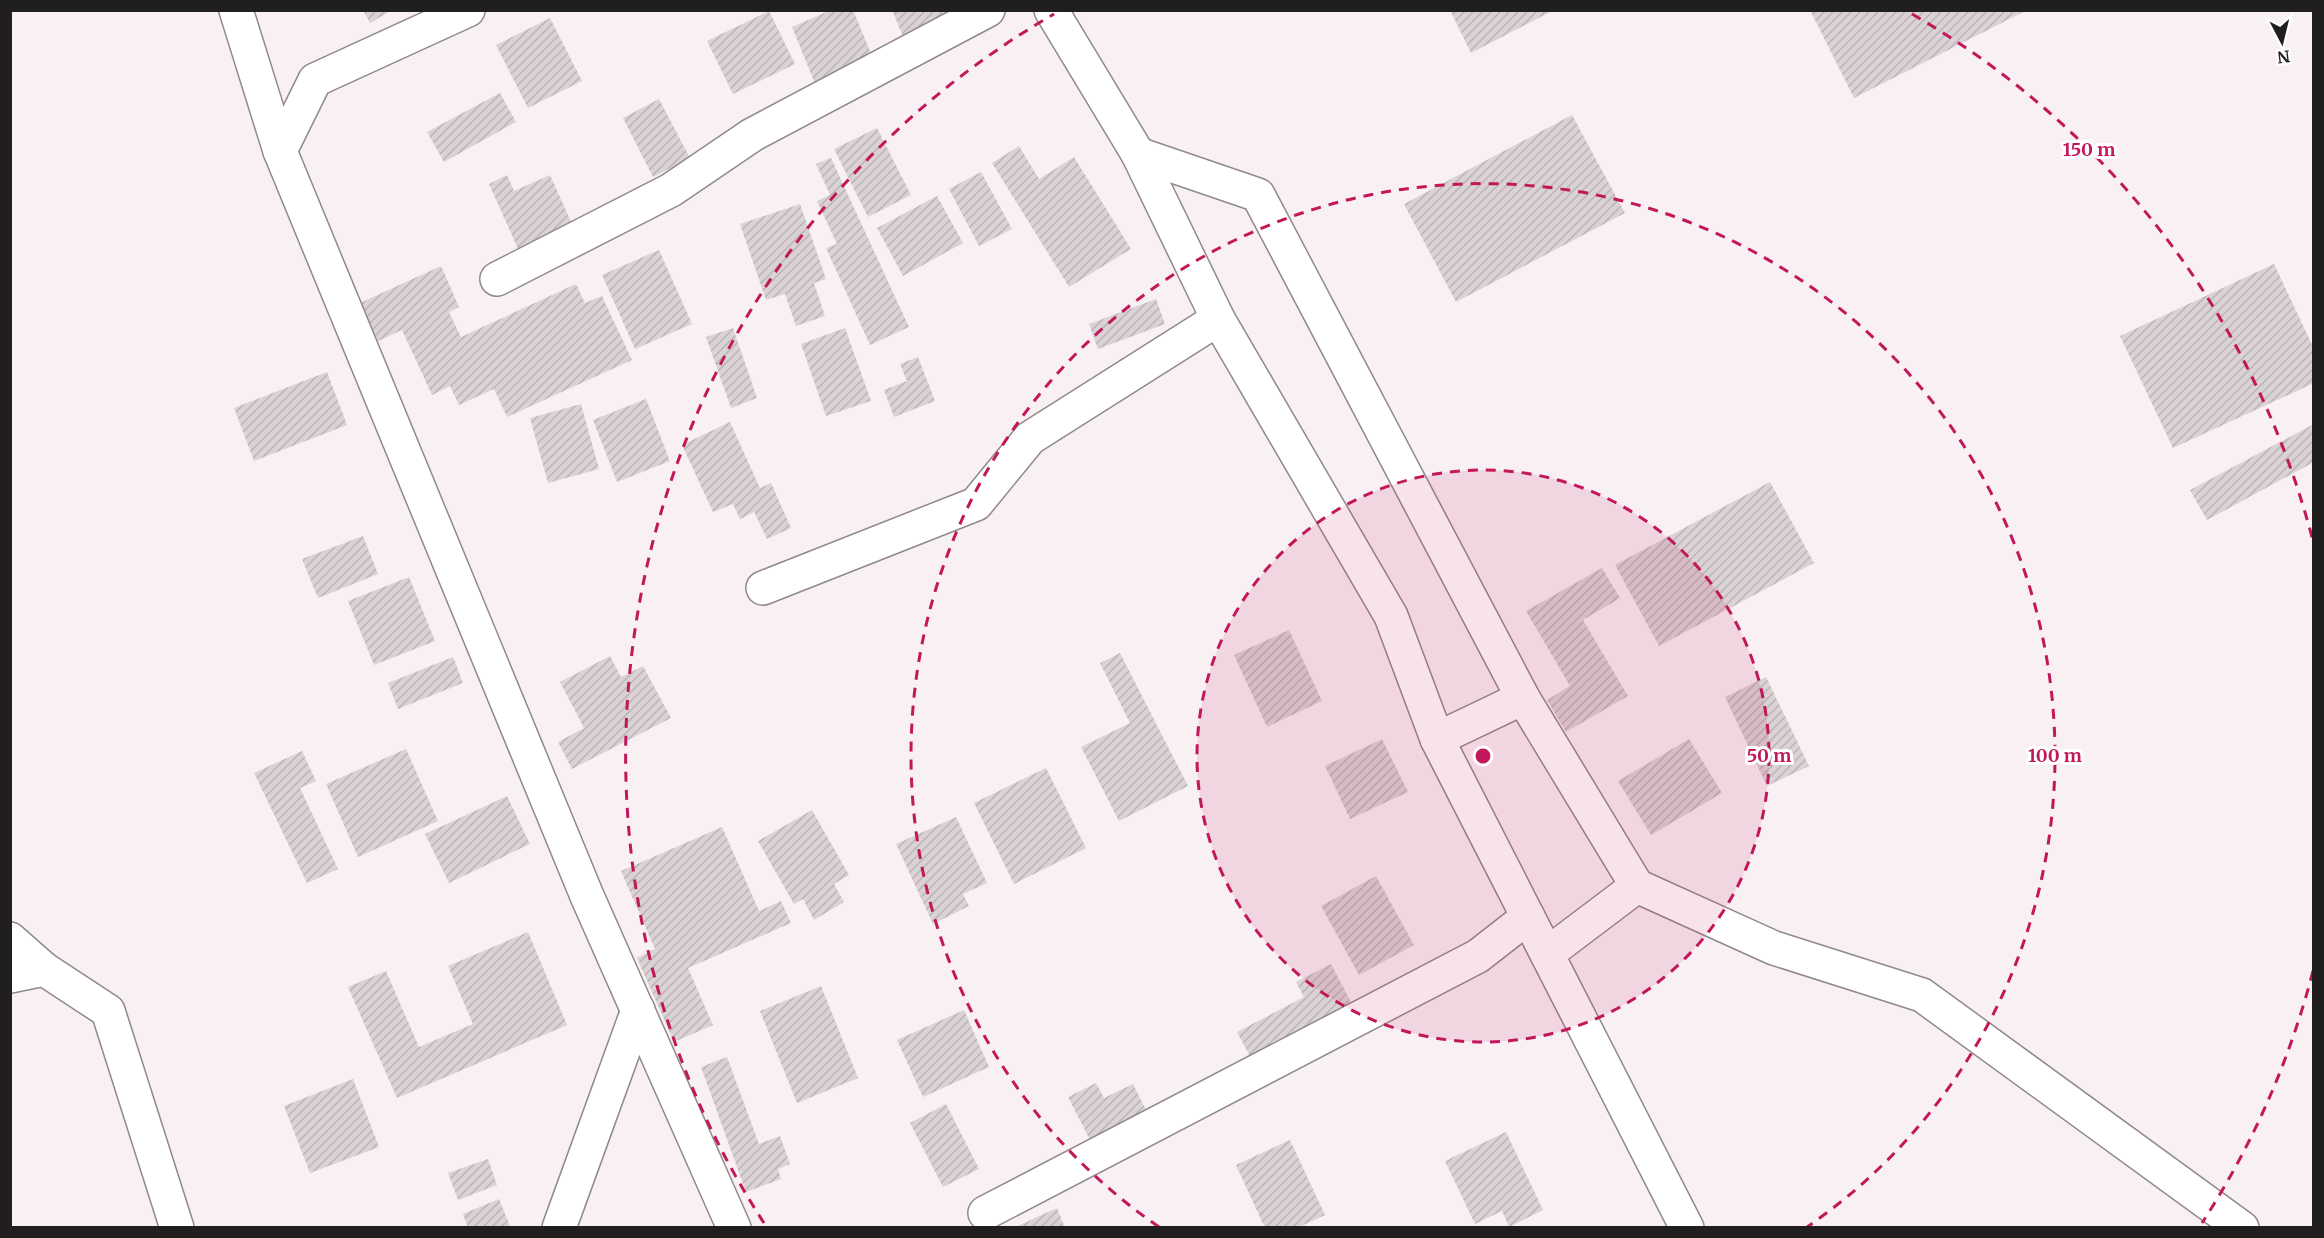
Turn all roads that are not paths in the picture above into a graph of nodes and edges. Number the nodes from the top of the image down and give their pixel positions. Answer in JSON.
{"nodes":[{"id":1,"x":236,"y":10,"type":"edge"},
{"id":2,"x":468,"y":10,"type":"edge"},
{"id":3,"x":988,"y":10,"type":"edge"},
{"id":4,"x":1051,"y":10,"type":"edge"},
{"id":5,"x":280,"y":152,"type":"junction"},
{"id":6,"x":1138,"y":154,"type":"junction"},
{"id":7,"x":497,"y":279,"type":"dead end"},
{"id":8,"x":1218,"y":319,"type":"junction"},
{"id":9,"x":763,"y":588,"type":"dead end"},
{"id":10,"x":1523,"y":698,"type":"junction"},
{"id":11,"x":1437,"y":740,"type":"junction"},
{"id":12,"x":1637,"y":886,"type":"junction"},
{"id":13,"x":1528,"y":917,"type":"junction"},
{"id":14,"x":10,"y":939,"type":"edge"},
{"id":15,"x":1547,"y":954,"type":"junction"},
{"id":16,"x":44,"y":969,"type":"junction"},
{"id":17,"x":10,"y":976,"type":"edge"},
{"id":18,"x":638,"y":1010,"type":"junction"},
{"id":19,"x":985,"y":1213,"type":"dead end"},
{"id":20,"x":177,"y":1227,"type":"edge"},
{"id":21,"x":559,"y":1227,"type":"edge"},
{"id":22,"x":734,"y":1227,"type":"edge"},
{"id":23,"x":1687,"y":1227,"type":"edge"},
{"id":24,"x":2242,"y":1227,"type":"edge"}],
"edges":[{"from":1,"to":5,"type":"street"},
{"from":2,"to":5,"type":"street"},
{"from":3,"to":7,"type":"street"},
{"from":4,"to":6,"type":"street"},
{"from":5,"to":18,"type":"street"},
{"from":6,"to":8,"type":"street"},
{"from":6,"to":10,"type":"street"},
{"from":8,"to":9,"type":"street"},
{"from":8,"to":11,"type":"street"},
{"from":10,"to":11,"type":"street"},
{"from":10,"to":12,"type":"street"},
{"from":11,"to":13,"type":"street"},
{"from":12,"to":15,"type":"street"},
{"from":12,"to":24,"type":"street"},
{"from":13,"to":15,"type":"street"},
{"from":13,"to":19,"type":"street"},
{"from":14,"to":16,"type":"street"},
{"from":15,"to":23,"type":"street"},
{"from":16,"to":17,"type":"street"},
{"from":16,"to":20,"type":"street"},
{"from":18,"to":21,"type":"street"},
{"from":18,"to":22,"type":"street"}]}
